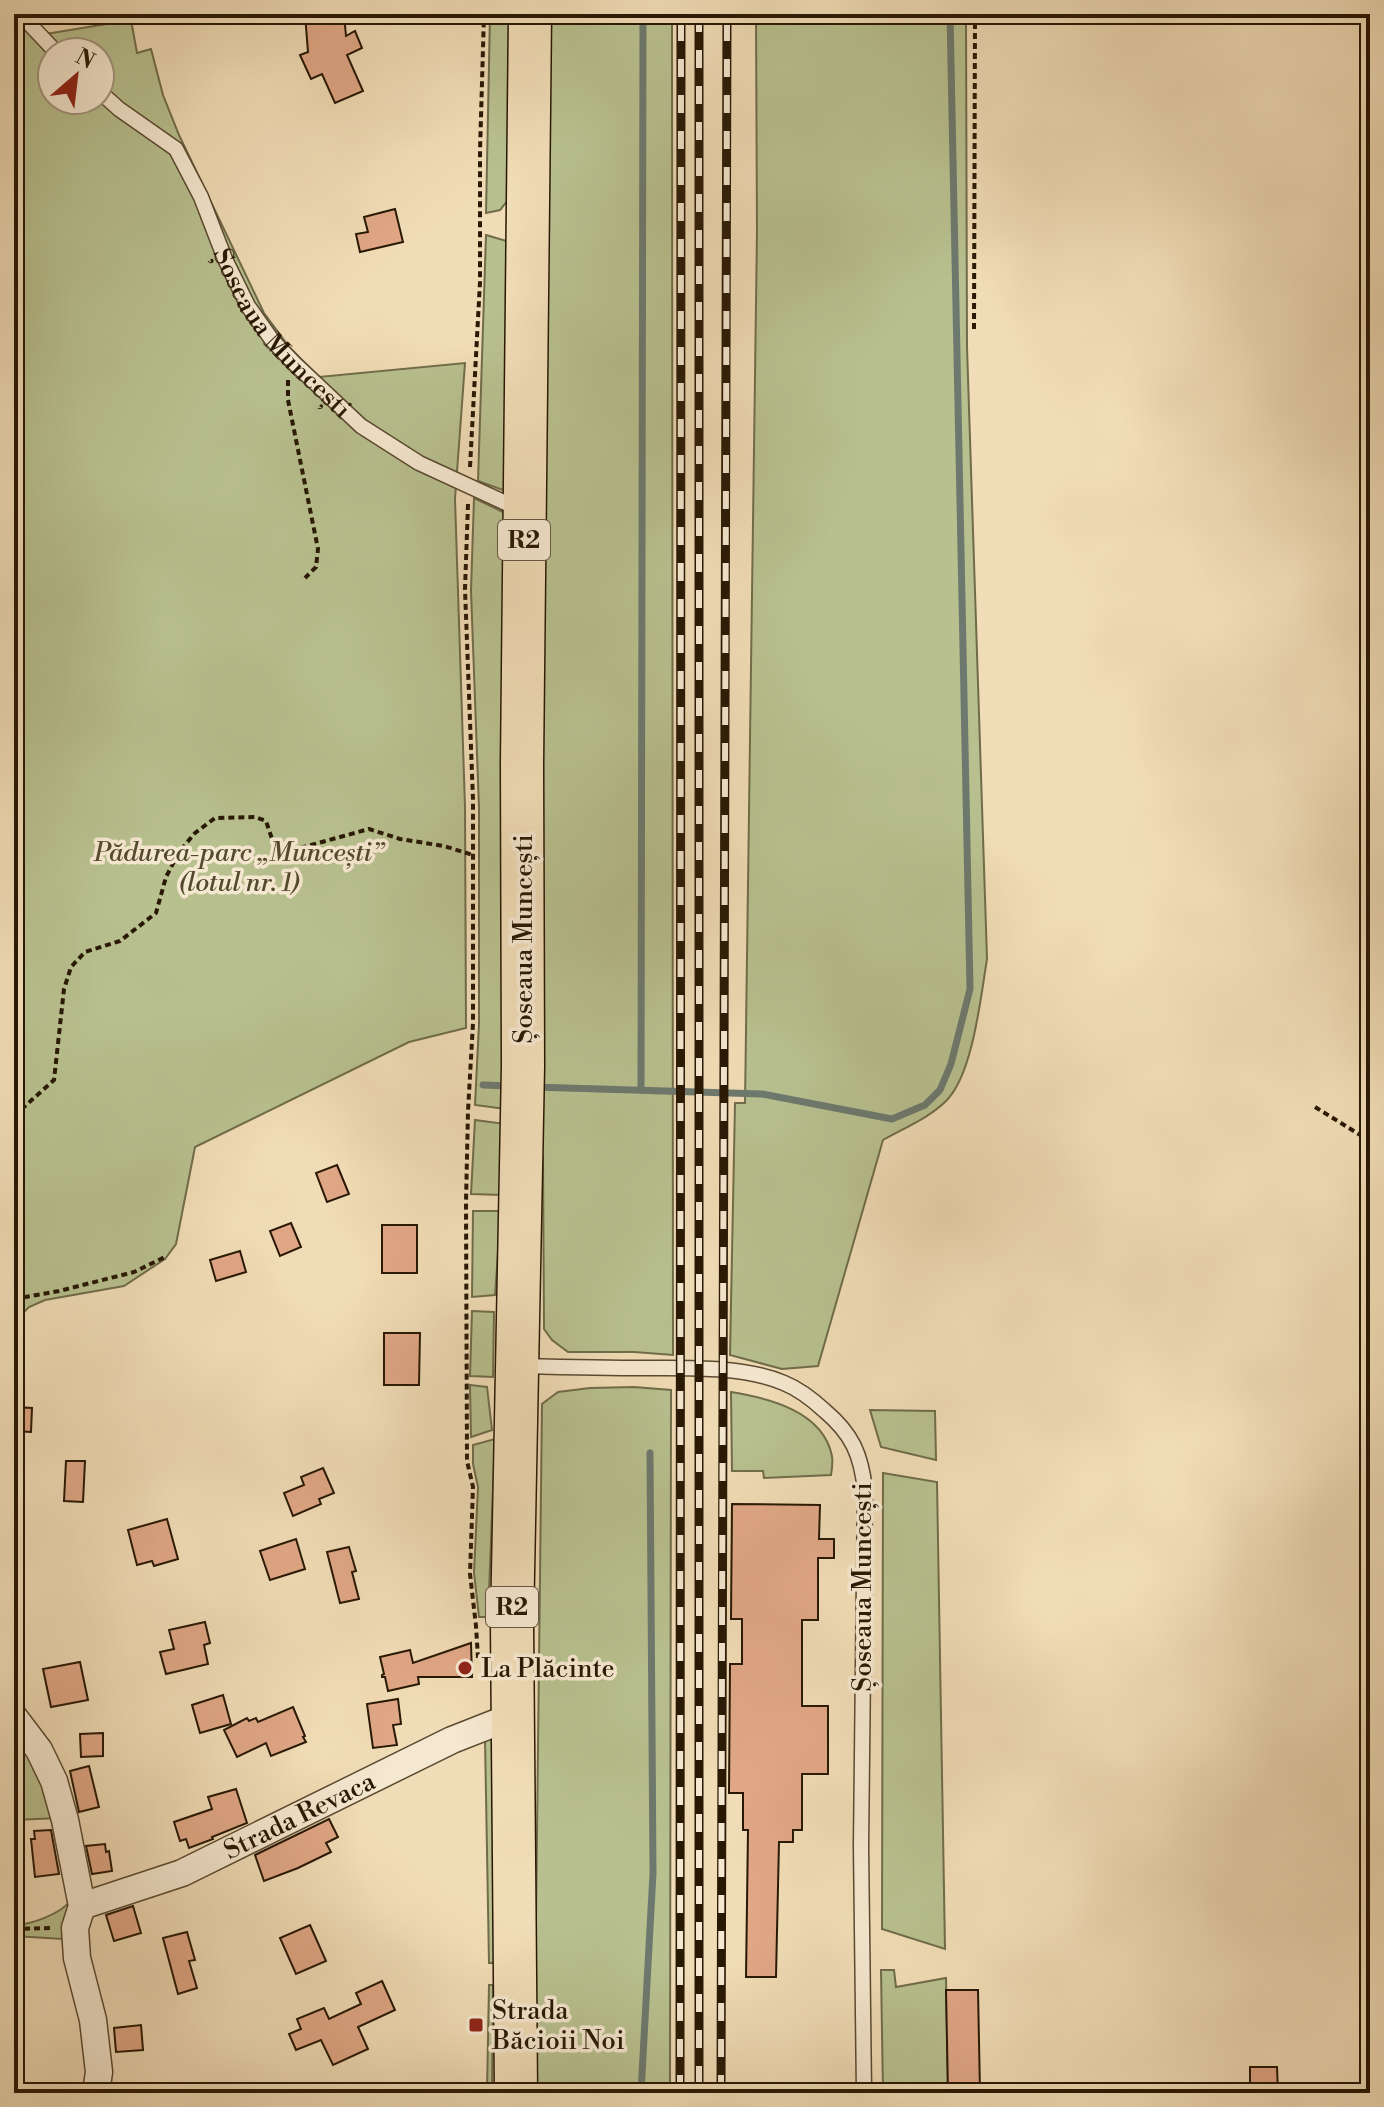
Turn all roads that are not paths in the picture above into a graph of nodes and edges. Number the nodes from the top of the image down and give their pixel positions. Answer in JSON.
{"nodes":[{"id":1,"x":20,"y":14,"type":"edge"},
{"id":2,"x":530,"y":14,"type":"edge"},
{"id":3,"x":41,"y":36,"type":"edge"},
{"id":4,"x":116,"y":106,"type":"edge"},
{"id":5,"x":525,"y":511,"type":"junction"},
{"id":6,"x":518,"y":1366,"type":"junction"},
{"id":7,"x":513,"y":1716,"type":"junction"},
{"id":8,"x":14,"y":1717,"type":"edge"},
{"id":9,"x":80,"y":1914,"type":"junction"},
{"id":10,"x":96,"y":2093,"type":"edge"},
{"id":11,"x":516,"y":2093,"type":"edge"},
{"id":12,"x":864,"y":2093,"type":"edge"}],
"edges":[{"from":1,"to":3,"type":"lane"},
{"from":2,"to":5,"type":"main road","name":"Șoseaua Muncești","number":"R2"},
{"from":4,"to":5,"type":"lane","name":"Șoseaua Muncești"},
{"from":5,"to":6,"type":"main road","name":"Șoseaua Muncești","number":"R2"},
{"from":6,"to":7,"type":"main road","name":"Șoseaua Muncești","number":"R2"},
{"from":6,"to":12,"type":"lane","name":"Șoseaua Muncești"},
{"from":7,"to":9,"type":"street","name":"Strada Revaca"},
{"from":7,"to":11,"type":"main road","name":"Șoseaua Muncești","number":"R2"},
{"from":8,"to":9,"type":"street"},
{"from":9,"to":10,"type":"street"}]}
